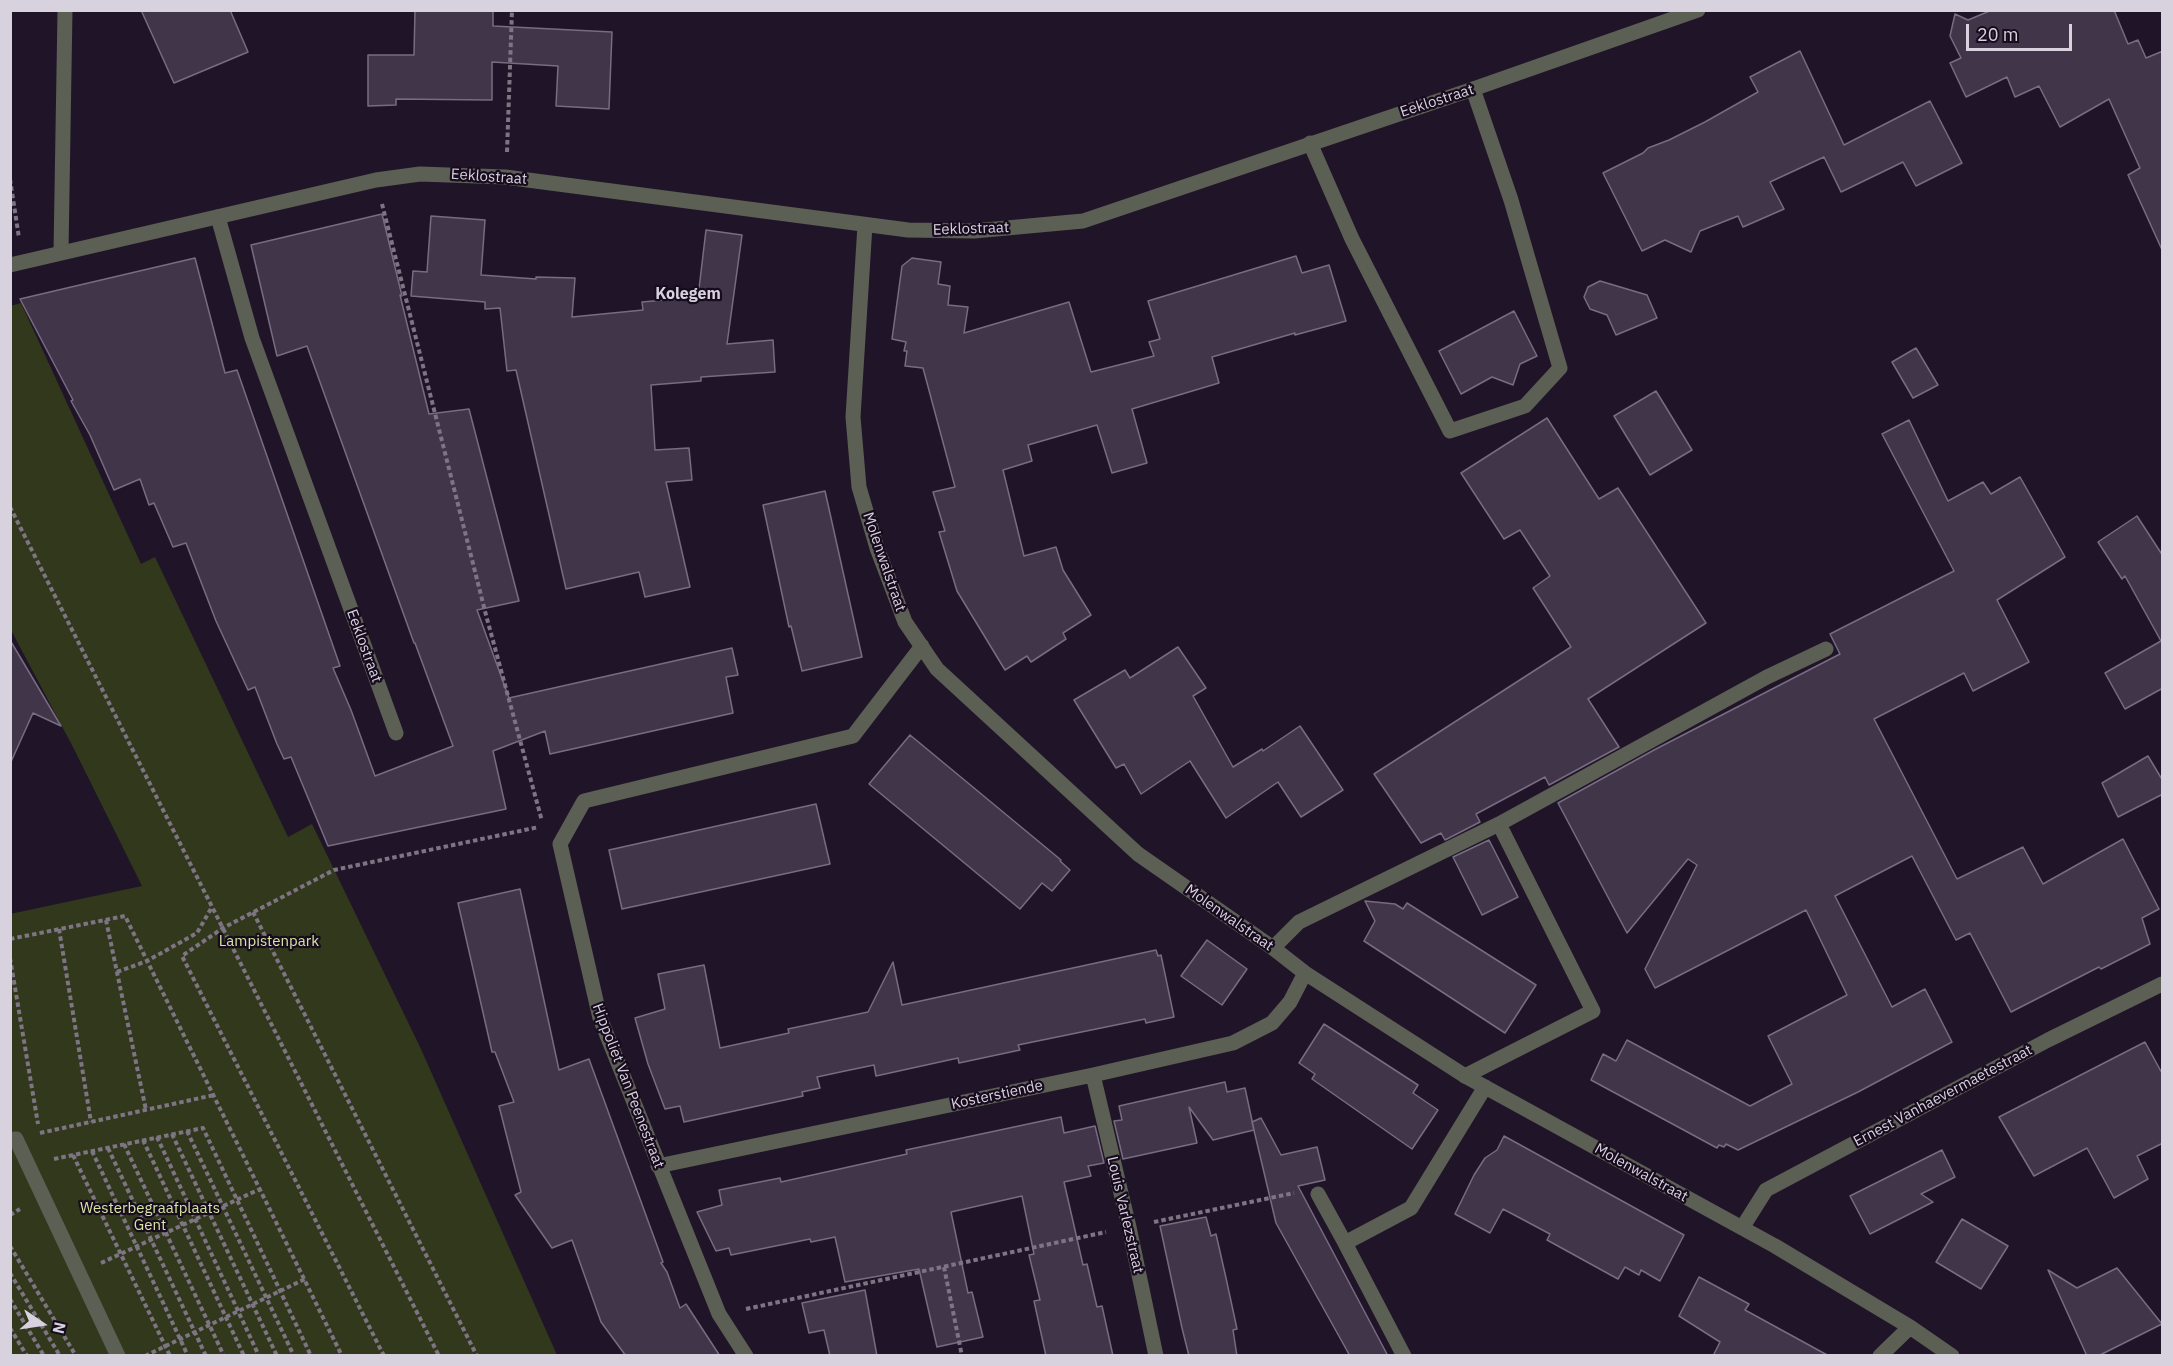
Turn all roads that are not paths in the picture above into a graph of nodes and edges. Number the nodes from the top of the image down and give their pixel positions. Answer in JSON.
{"nodes":[{"id":1,"x":65,"y":10,"type":"edge"},
{"id":2,"x":1698,"y":10,"type":"edge"},
{"id":3,"x":1473,"y":89,"type":"junction"},
{"id":4,"x":1310,"y":143,"type":"junction"},
{"id":5,"x":218,"y":217,"type":"junction"},
{"id":6,"x":865,"y":225,"type":"junction"},
{"id":7,"x":61,"y":252,"type":"junction"},
{"id":8,"x":17,"y":263,"type":"edge"},
{"id":9,"x":922,"y":646,"type":"junction"},
{"id":10,"x":1826,"y":649,"type":"dead end"},
{"id":11,"x":396,"y":733,"type":"dead end"},
{"id":12,"x":1499,"y":824,"type":"junction"},
{"id":13,"x":1273,"y":948,"type":"junction"},
{"id":14,"x":1305,"y":973,"type":"junction"},
{"id":15,"x":2163,"y":984,"type":"edge"},
{"id":16,"x":1093,"y":1075,"type":"junction"},
{"id":17,"x":1465,"y":1076,"type":"junction"},
{"id":18,"x":1485,"y":1087,"type":"junction"},
{"id":19,"x":13,"y":1140,"type":"edge"},
{"id":20,"x":658,"y":1166,"type":"junction"},
{"id":21,"x":1318,"y":1194,"type":"road end"},
{"id":22,"x":1742,"y":1228,"type":"junction"},
{"id":23,"x":1345,"y":1243,"type":"junction"},
{"id":24,"x":1910,"y":1327,"type":"junction"},
{"id":25,"x":118,"y":1356,"type":"edge"},
{"id":26,"x":746,"y":1356,"type":"edge"},
{"id":27,"x":1156,"y":1356,"type":"edge"},
{"id":28,"x":1404,"y":1356,"type":"edge"},
{"id":29,"x":1880,"y":1356,"type":"edge"},
{"id":30,"x":1952,"y":1356,"type":"edge"}],
"edges":[{"from":1,"to":7,"type":"street"},
{"from":2,"to":3,"type":"street","name":"Eeklostraat"},
{"from":3,"to":4,"type":"street","name":"Eeklostraat"},
{"from":3,"to":4,"type":"street"},
{"from":4,"to":6,"type":"street","name":"Eeklostraat"},
{"from":5,"to":6,"type":"street","name":"Eeklostraat"},
{"from":5,"to":7,"type":"street","name":"Eeklostraat"},
{"from":5,"to":11,"type":"street","name":"Eeklostraat"},
{"from":6,"to":9,"type":"street","name":"Molenwalstraat"},
{"from":7,"to":8,"type":"street","name":"Eeklostraat"},
{"from":9,"to":13,"type":"street","name":"Molenwalstraat"},
{"from":9,"to":20,"type":"street","name":"Hippoliet Van Peenestraat"},
{"from":10,"to":12,"type":"street"},
{"from":12,"to":13,"type":"street"},
{"from":12,"to":17,"type":"street"},
{"from":13,"to":14,"type":"street","name":"Molenwalstraat"},
{"from":14,"to":16,"type":"street","name":"Kosterstiende"},
{"from":14,"to":17,"type":"street","name":"Molenwalstraat"},
{"from":15,"to":22,"type":"street","name":"Ernest Vanhaevermaetestraat"},
{"from":16,"to":20,"type":"street","name":"Kosterstiende"},
{"from":16,"to":27,"type":"street","name":"Louis Varlezstraat"},
{"from":17,"to":18,"type":"street","name":"Molenwalstraat"},
{"from":18,"to":22,"type":"street","name":"Molenwalstraat"},
{"from":18,"to":23,"type":"street"},
{"from":19,"to":25,"type":"street"},
{"from":20,"to":26,"type":"street","name":"Hippoliet Van Peenestraat"},
{"from":21,"to":23,"type":"street"},
{"from":22,"to":24,"type":"street","name":"Molenwalstraat"},
{"from":23,"to":28,"type":"street"},
{"from":24,"to":29,"type":"street"},
{"from":24,"to":30,"type":"street","name":"Molenwalstraat"}]}
